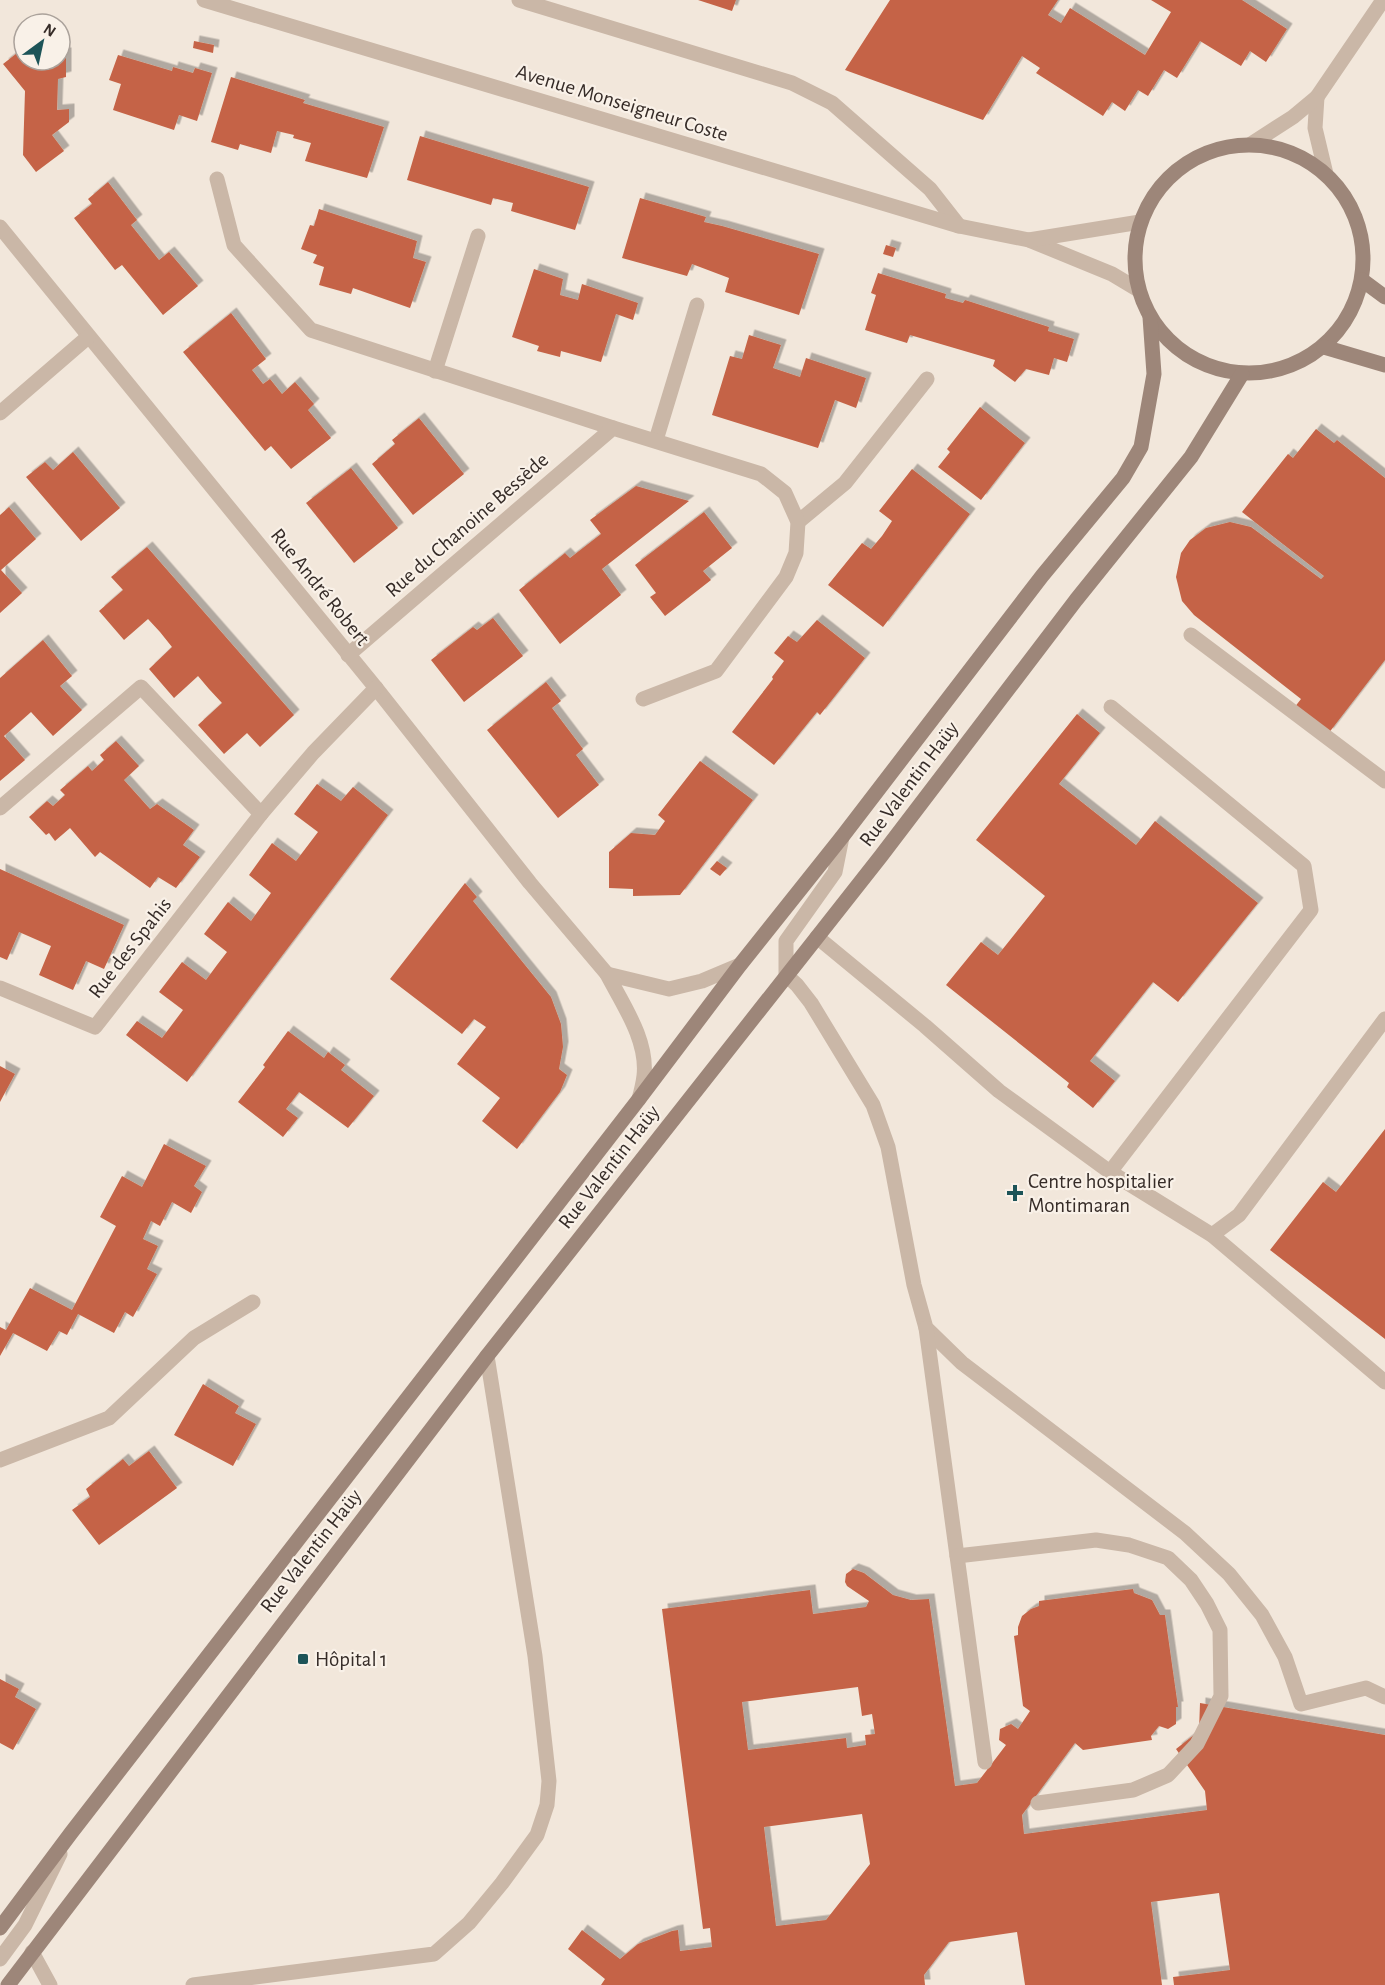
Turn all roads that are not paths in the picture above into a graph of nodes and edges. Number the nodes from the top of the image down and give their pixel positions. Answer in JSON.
{"nodes":[{"id":1,"x":204,"y":0,"type":"edge"},
{"id":2,"x":519,"y":0,"type":"edge"},
{"id":3,"x":1383,"y":0,"type":"edge"},
{"id":4,"x":1317,"y":97,"type":"junction"},
{"id":5,"x":1251,"y":144,"type":"junction"},
{"id":6,"x":1326,"y":174,"type":"junction"},
{"id":7,"x":217,"y":179,"type":"dead end"},
{"id":8,"x":1140,"y":222,"type":"junction"},
{"id":9,"x":959,"y":226,"type":"junction"},
{"id":10,"x":0,"y":227,"type":"edge"},
{"id":11,"x":478,"y":236,"type":"dead end"},
{"id":12,"x":1029,"y":240,"type":"junction"},
{"id":13,"x":1362,"y":280,"type":"junction"},
{"id":14,"x":1137,"y":289,"type":"junction"},
{"id":15,"x":1385,"y":297,"type":"edge"},
{"id":16,"x":697,"y":305,"type":"dead end"},
{"id":17,"x":1150,"y":317,"type":"junction"},
{"id":18,"x":88,"y":337,"type":"junction"},
{"id":19,"x":1324,"y":347,"type":"junction"},
{"id":20,"x":1385,"y":365,"type":"edge"},
{"id":21,"x":435,"y":371,"type":"junction"},
{"id":22,"x":1242,"y":374,"type":"junction"},
{"id":23,"x":927,"y":379,"type":"dead end"},
{"id":24,"x":0,"y":413,"type":"edge"},
{"id":25,"x":613,"y":428,"type":"junction"},
{"id":26,"x":656,"y":440,"type":"junction"},
{"id":27,"x":798,"y":522,"type":"junction"},
{"id":28,"x":1191,"y":635,"type":"dead end"},
{"id":29,"x":348,"y":656,"type":"junction"},
{"id":30,"x":376,"y":688,"type":"junction"},
{"id":31,"x":643,"y":699,"type":"dead end"},
{"id":32,"x":1111,"y":706,"type":"dead end"},
{"id":33,"x":1385,"y":781,"type":"edge"},
{"id":34,"x":0,"y":808,"type":"edge"},
{"id":35,"x":261,"y":814,"type":"junction"},
{"id":36,"x":842,"y":837,"type":"junction"},
{"id":37,"x":817,"y":938,"type":"junction"},
{"id":38,"x":740,"y":965,"type":"junction"},
{"id":39,"x":607,"y":974,"type":"junction"},
{"id":40,"x":786,"y":975,"type":"junction"},
{"id":41,"x":0,"y":988,"type":"edge"},
{"id":42,"x":1385,"y":1019,"type":"edge"},
{"id":43,"x":639,"y":1099,"type":"junction"},
{"id":44,"x":1110,"y":1172,"type":"junction"},
{"id":45,"x":1212,"y":1235,"type":"junction"},
{"id":46,"x":253,"y":1302,"type":"dead end"},
{"id":47,"x":926,"y":1328,"type":"junction"},
{"id":48,"x":488,"y":1356,"type":"junction"},
{"id":49,"x":1385,"y":1382,"type":"edge"},
{"id":50,"x":0,"y":1460,"type":"edge"},
{"id":51,"x":957,"y":1556,"type":"junction"},
{"id":52,"x":1385,"y":1697,"type":"edge"},
{"id":53,"x":985,"y":1762,"type":"dead end"},
{"id":54,"x":1038,"y":1803,"type":"dead end"},
{"id":55,"x":71,"y":1833,"type":"junction"},
{"id":56,"x":0,"y":1928,"type":"edge"},
{"id":57,"x":33,"y":1952,"type":"junction"},
{"id":58,"x":0,"y":1959,"type":"edge"},
{"id":59,"x":8,"y":1985,"type":"edge"},
{"id":60,"x":50,"y":1985,"type":"edge"},
{"id":61,"x":193,"y":1985,"type":"edge"}],
"edges":[{"from":1,"to":9,"type":"street","name":"Avenue Monseigneur Coste"},
{"from":2,"to":9,"type":"street"},
{"from":3,"to":4,"type":"street"},
{"from":4,"to":5,"type":"street"},
{"from":4,"to":6,"type":"street"},
{"from":5,"to":6,"type":"street"},
{"from":5,"to":8,"type":"street"},
{"from":6,"to":13,"type":"street"},
{"from":7,"to":21,"type":"street"},
{"from":8,"to":12,"type":"street","name":"Avenue Monseigneur Coste"},
{"from":8,"to":14,"type":"street"},
{"from":9,"to":12,"type":"street","name":"Avenue Monseigneur Coste"},
{"from":10,"to":18,"type":"street","name":"Rue André Robert"},
{"from":11,"to":21,"type":"street"},
{"from":12,"to":14,"type":"street","name":"Avenue Monseigneur Coste"},
{"from":13,"to":15,"type":"street"},
{"from":13,"to":19,"type":"street"},
{"from":14,"to":17,"type":"street"},
{"from":16,"to":26,"type":"street"},
{"from":17,"to":22,"type":"street"},
{"from":17,"to":36,"type":"street","name":"Rue Valentin Haüy"},
{"from":18,"to":24,"type":"street"},
{"from":18,"to":29,"type":"street","name":"Rue André Robert"},
{"from":19,"to":20,"type":"street"},
{"from":19,"to":22,"type":"street"},
{"from":21,"to":25,"type":"street"},
{"from":22,"to":37,"type":"street","name":"Rue Valentin Haüy"},
{"from":23,"to":27,"type":"street"},
{"from":25,"to":26,"type":"street"},
{"from":25,"to":29,"type":"street","name":"Rue du Chanoine Bessède"},
{"from":26,"to":27,"type":"street"},
{"from":27,"to":31,"type":"street"},
{"from":28,"to":33,"type":"street"},
{"from":29,"to":30,"type":"street","name":"Rue André Robert"},
{"from":30,"to":35,"type":"street","name":"Rue des Spahis"},
{"from":30,"to":39,"type":"street","name":"Rue André Robert"},
{"from":32,"to":44,"type":"street"},
{"from":34,"to":35,"type":"street"},
{"from":35,"to":41,"type":"street","name":"Rue des Spahis"},
{"from":36,"to":38,"type":"street","name":"Rue Valentin Haüy"},
{"from":36,"to":40,"type":"street"},
{"from":37,"to":40,"type":"street","name":"Rue Valentin Haüy"},
{"from":37,"to":44,"type":"street"},
{"from":38,"to":39,"type":"street"},
{"from":38,"to":43,"type":"street","name":"Rue Valentin Haüy"},
{"from":39,"to":43,"type":"street","name":"Rue André Robert"},
{"from":40,"to":47,"type":"street"},
{"from":40,"to":48,"type":"street","name":"Rue Valentin Haüy"},
{"from":42,"to":45,"type":"street"},
{"from":43,"to":55,"type":"street","name":"Rue Valentin Haüy"},
{"from":44,"to":45,"type":"street"},
{"from":45,"to":49,"type":"street"},
{"from":46,"to":50,"type":"street"},
{"from":47,"to":51,"type":"street"},
{"from":47,"to":52,"type":"street"},
{"from":48,"to":57,"type":"street","name":"Rue Valentin Haüy"},
{"from":48,"to":61,"type":"street"},
{"from":51,"to":53,"type":"street"},
{"from":51,"to":54,"type":"street"},
{"from":55,"to":56,"type":"street","name":"Rue Valentin Haüy"},
{"from":55,"to":58,"type":"street"},
{"from":57,"to":59,"type":"street","name":"Rue Valentin Haüy"},
{"from":57,"to":60,"type":"street"}]}
